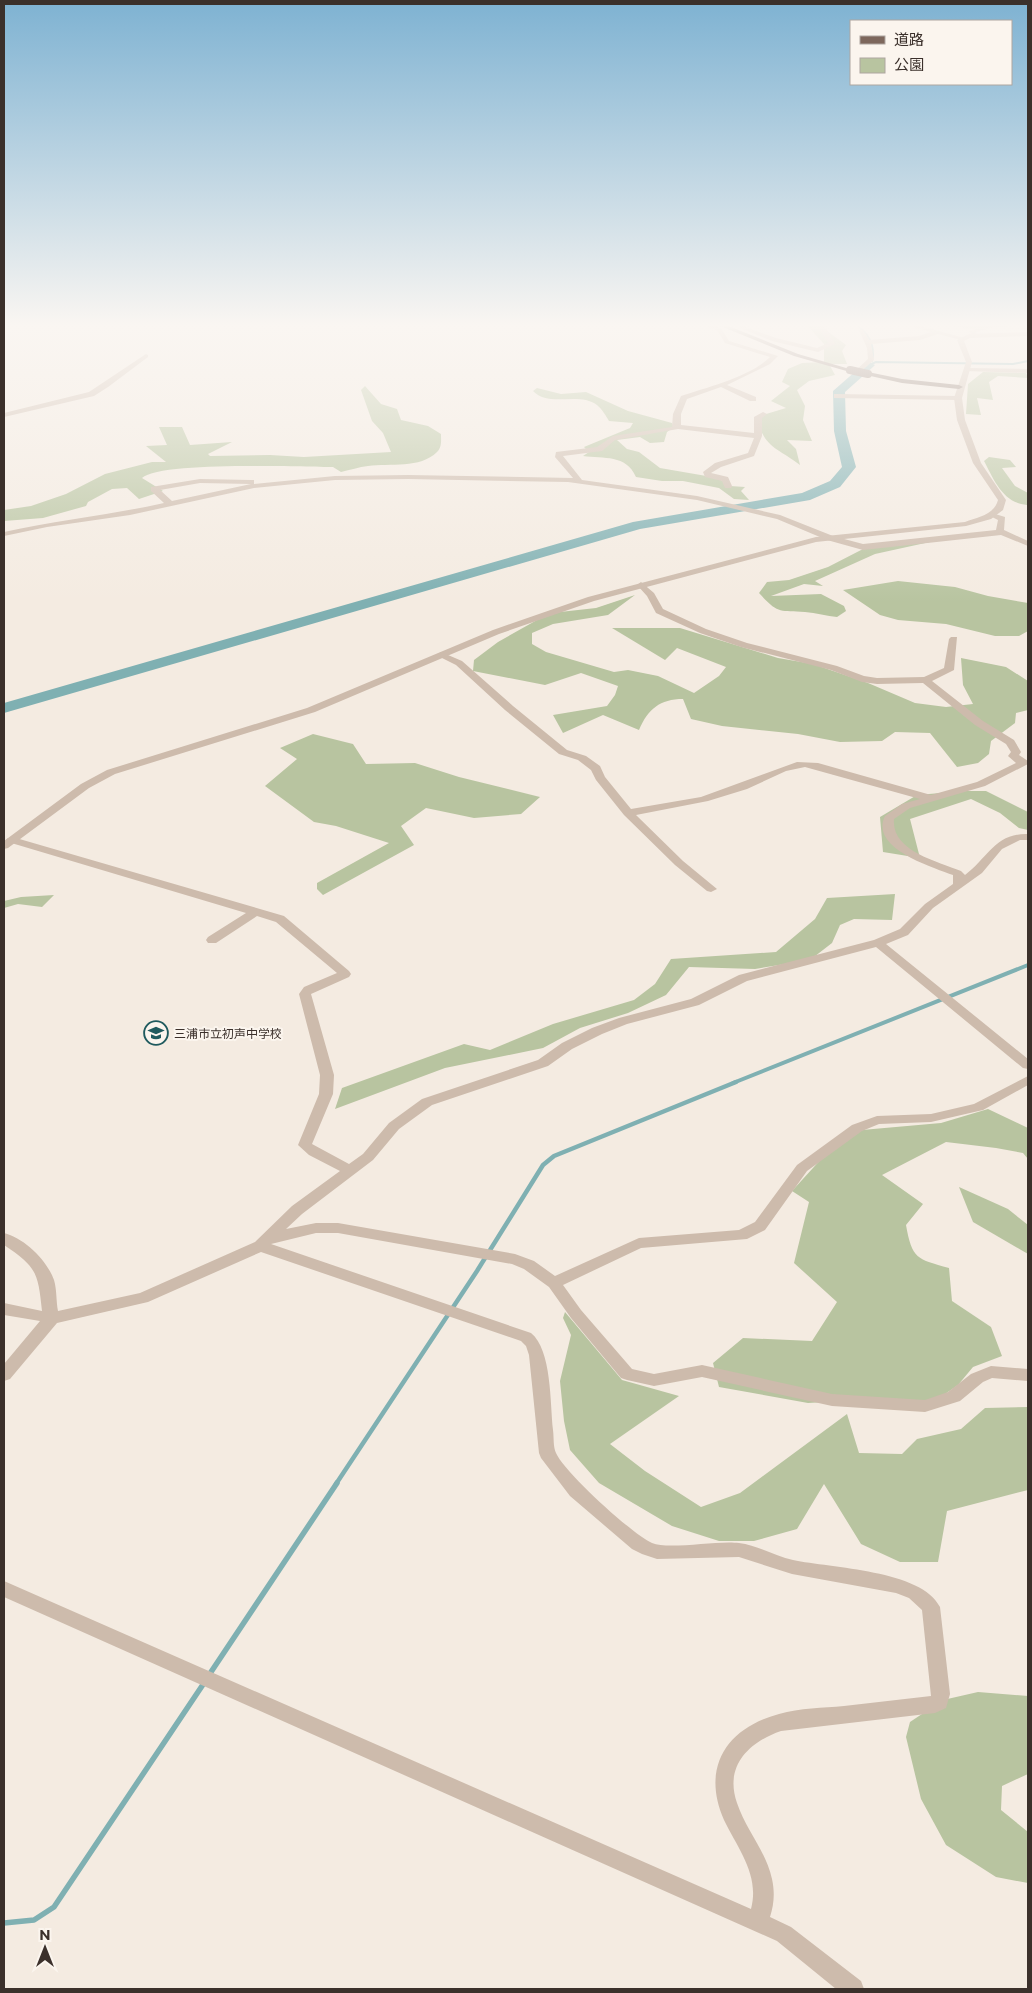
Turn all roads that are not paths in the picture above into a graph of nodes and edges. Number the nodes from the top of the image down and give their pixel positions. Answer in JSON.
{"nodes":[{"id":1,"x":677,"y":416,"type":"edge"},
{"id":2,"x":760,"y":416,"type":"edge"},
{"id":3,"x":960,"y":416,"type":"edge"},
{"id":4,"x":677,"y":427,"type":"junction"},
{"id":5,"x":758,"y":436,"type":"junction"},
{"id":6,"x":579,"y":481,"type":"junction"},
{"id":7,"x":265,"y":484,"type":"junction"},
{"id":8,"x":728,"y":486,"type":"dead end"},
{"id":9,"x":169,"y":503,"type":"junction"},
{"id":10,"x":992,"y":515,"type":"junction"},
{"id":11,"x":1001,"y":532,"type":"junction"},
{"id":12,"x":4,"y":534,"type":"edge"},
{"id":13,"x":830,"y":538,"type":"junction"},
{"id":14,"x":1028,"y":544,"type":"edge"},
{"id":15,"x":641,"y":585,"type":"junction"},
{"id":16,"x":954,"y":639,"type":"dead end"},
{"id":17,"x":441,"y":655,"type":"junction"},
{"id":18,"x":926,"y":680,"type":"junction"},
{"id":19,"x":929,"y":798,"type":"junction"},
{"id":20,"x":628,"y":813,"type":"junction"},
{"id":21,"x":1028,"y":837,"type":"edge"},
{"id":22,"x":8,"y":843,"type":"edge"},
{"id":23,"x":958,"y":887,"type":"junction"},
{"id":24,"x":712,"y":889,"type":"dead end"},
{"id":25,"x":255,"y":912,"type":"junction"},
{"id":26,"x":212,"y":940,"type":"dead end"},
{"id":27,"x":878,"y":943,"type":"junction"},
{"id":28,"x":1028,"y":1065,"type":"edge"},
{"id":29,"x":1028,"y":1080,"type":"edge"},
{"id":30,"x":351,"y":1172,"type":"junction"},
{"id":31,"x":4,"y":1238,"type":"edge"},
{"id":32,"x":264,"y":1242,"type":"junction"},
{"id":33,"x":554,"y":1283,"type":"junction"},
{"id":34,"x":4,"y":1309,"type":"edge"},
{"id":35,"x":52,"y":1318,"type":"junction"},
{"id":36,"x":1028,"y":1374,"type":"edge"},
{"id":37,"x":4,"y":1375,"type":"edge"},
{"id":38,"x":4,"y":1589,"type":"edge"},
{"id":39,"x":758,"y":1923,"type":"junction"},
{"id":40,"x":853,"y":1989,"type":"edge"}],
"edges":[{"from":1,"to":4,"type":"street"},
{"from":2,"to":5,"type":"street"},
{"from":3,"to":10,"type":"street"},
{"from":4,"to":5,"type":"street"},
{"from":4,"to":6,"type":"street"},
{"from":5,"to":8,"type":"street"},
{"from":6,"to":7,"type":"street"},
{"from":6,"to":13,"type":"street"},
{"from":7,"to":9,"type":"street"},
{"from":7,"to":9,"type":"street"},
{"from":9,"to":12,"type":"street"},
{"from":10,"to":11,"type":"street"},
{"from":10,"to":13,"type":"street"},
{"from":11,"to":13,"type":"street"},
{"from":11,"to":14,"type":"street"},
{"from":13,"to":15,"type":"street"},
{"from":15,"to":17,"type":"street"},
{"from":15,"to":18,"type":"street"},
{"from":16,"to":18,"type":"street"},
{"from":17,"to":20,"type":"street"},
{"from":17,"to":22,"type":"street"},
{"from":18,"to":19,"type":"street"},
{"from":19,"to":20,"type":"street"},
{"from":19,"to":23,"type":"street"},
{"from":20,"to":24,"type":"street"},
{"from":21,"to":23,"type":"street"},
{"from":22,"to":25,"type":"street"},
{"from":23,"to":27,"type":"street"},
{"from":25,"to":26,"type":"street"},
{"from":25,"to":30,"type":"street"},
{"from":27,"to":28,"type":"street"},
{"from":27,"to":30,"type":"street"},
{"from":29,"to":33,"type":"street"},
{"from":30,"to":32,"type":"street"},
{"from":31,"to":35,"type":"street"},
{"from":32,"to":33,"type":"street"},
{"from":32,"to":35,"type":"street"},
{"from":32,"to":39,"type":"street"},
{"from":33,"to":36,"type":"street"},
{"from":34,"to":35,"type":"street"},
{"from":35,"to":37,"type":"street"},
{"from":38,"to":39,"type":"street"},
{"from":39,"to":40,"type":"street"}]}
